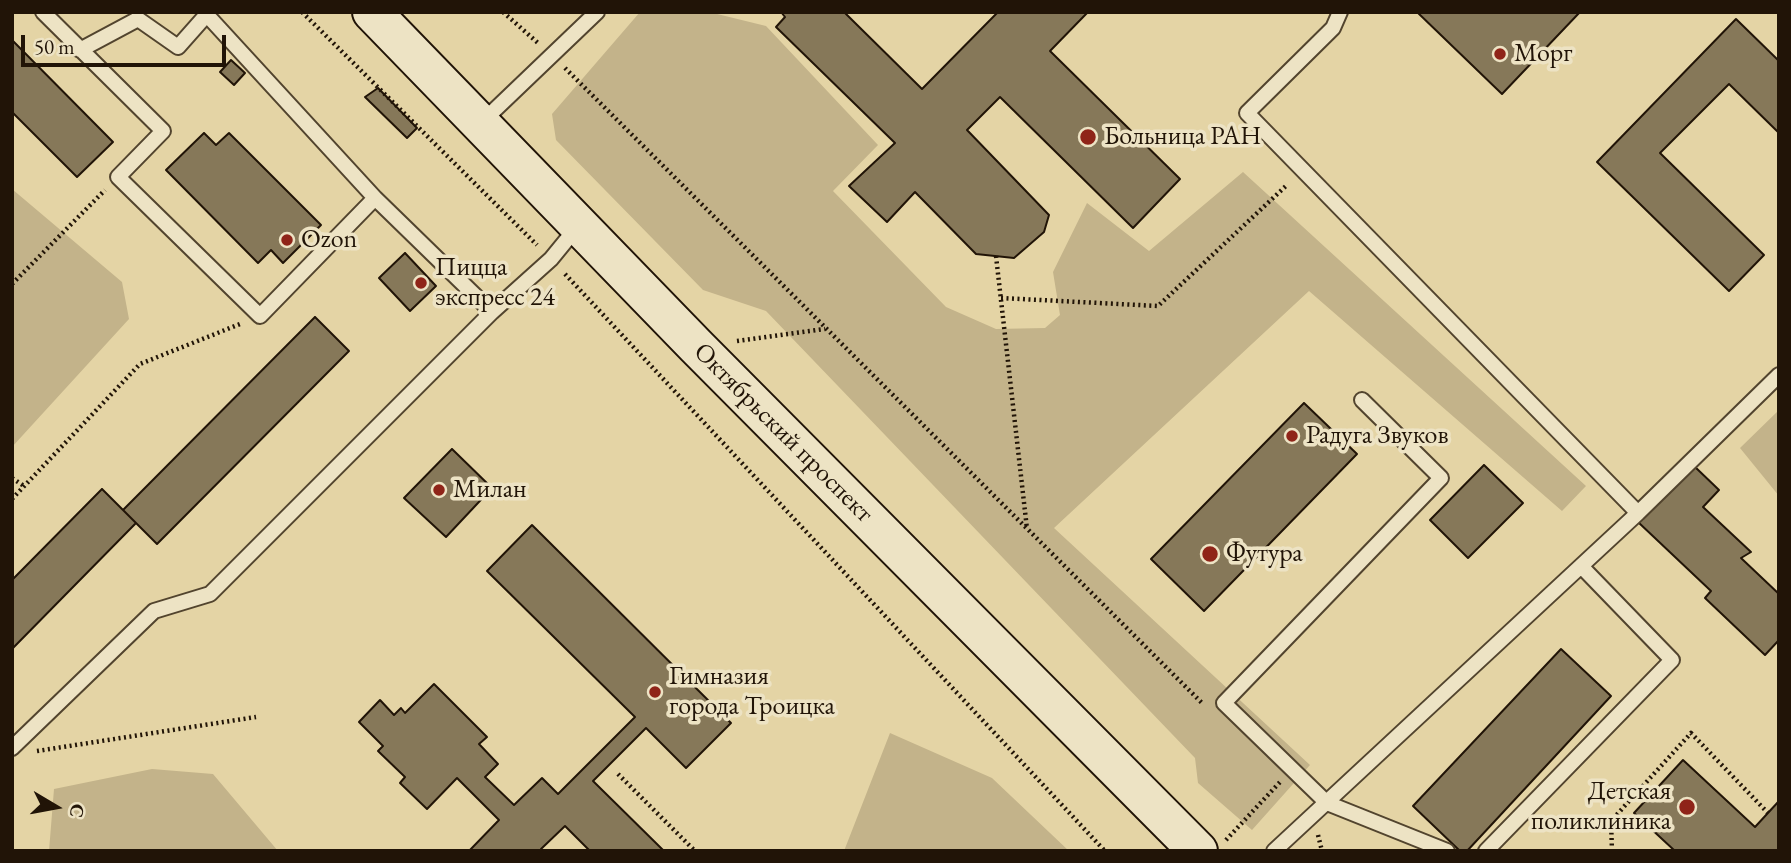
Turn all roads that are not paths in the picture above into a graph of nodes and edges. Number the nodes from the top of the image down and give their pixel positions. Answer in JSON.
{"nodes":[{"id":1,"x":43,"y":12,"type":"edge"},
{"id":2,"x":372,"y":12,"type":"edge"},
{"id":3,"x":597,"y":12,"type":"edge"},
{"id":4,"x":1340,"y":12,"type":"edge"},
{"id":5,"x":208,"y":13,"type":"edge"},
{"id":6,"x":80,"y":50,"type":"junction"},
{"id":7,"x":480,"y":124,"type":"junction"},
{"id":8,"x":375,"y":198,"type":"junction"},
{"id":9,"x":579,"y":225,"type":"junction"},
{"id":10,"x":492,"y":312,"type":"junction"},
{"id":11,"x":1779,"y":375,"type":"edge"},
{"id":12,"x":1362,"y":400,"type":"dead end"},
{"id":13,"x":1638,"y":513,"type":"junction"},
{"id":14,"x":1581,"y":566,"type":"junction"},
{"id":15,"x":19,"y":751,"type":"edge"},
{"id":16,"x":1327,"y":803,"type":"junction"},
{"id":17,"x":1198,"y":851,"type":"edge"},
{"id":18,"x":1274,"y":851,"type":"edge"},
{"id":19,"x":1447,"y":851,"type":"edge"},
{"id":20,"x":1486,"y":851,"type":"edge"}],
"edges":[{"from":1,"to":6,"type":"lane"},
{"from":2,"to":7,"type":"main road","name":"Октябрьский проспект"},
{"from":3,"to":7,"type":"lane"},
{"from":4,"to":13,"type":"lane"},
{"from":5,"to":6,"type":"lane"},
{"from":5,"to":8,"type":"lane"},
{"from":6,"to":8,"type":"lane"},
{"from":7,"to":9,"type":"main road","name":"Октябрьский проспект"},
{"from":8,"to":10,"type":"lane"},
{"from":9,"to":10,"type":"lane"},
{"from":9,"to":17,"type":"main road","name":"Октябрьский проспект"},
{"from":10,"to":15,"type":"lane"},
{"from":11,"to":13,"type":"lane"},
{"from":12,"to":16,"type":"lane"},
{"from":13,"to":14,"type":"lane"},
{"from":14,"to":16,"type":"lane"},
{"from":14,"to":20,"type":"lane"},
{"from":16,"to":18,"type":"lane"},
{"from":16,"to":19,"type":"lane"}]}
